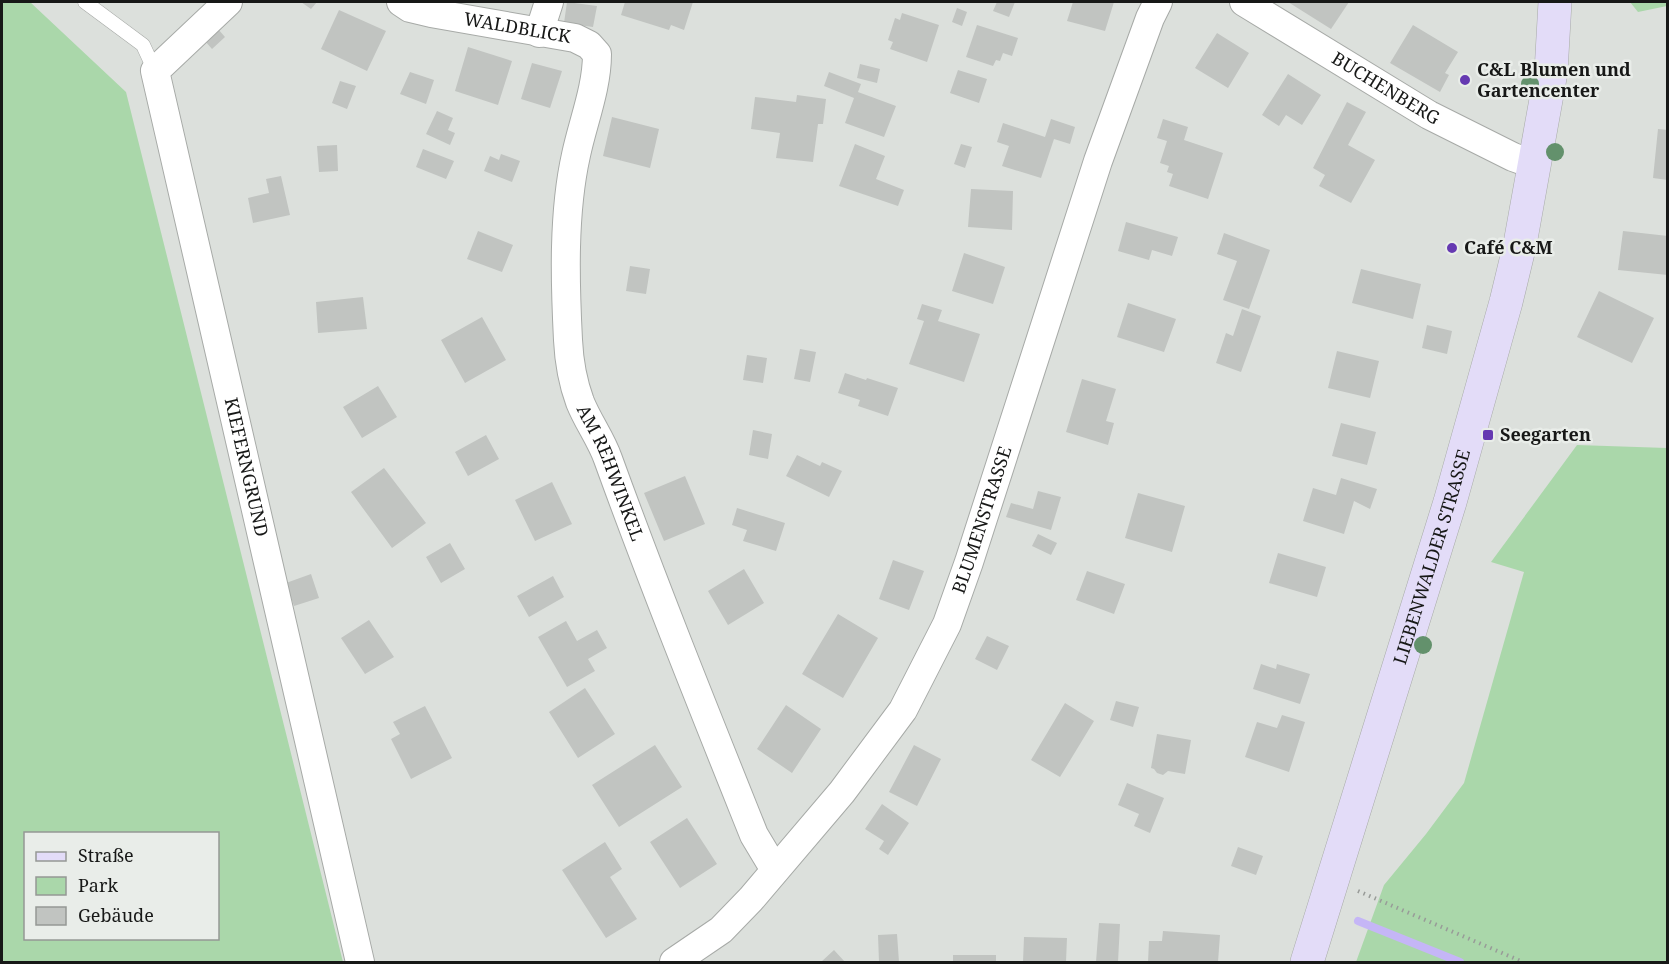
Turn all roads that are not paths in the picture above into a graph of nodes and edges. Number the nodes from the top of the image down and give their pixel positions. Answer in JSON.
{"nodes":[{"id":1,"x":85,"y":2,"type":"edge"},
{"id":2,"x":228,"y":2,"type":"edge"},
{"id":3,"x":400,"y":2,"type":"edge"},
{"id":4,"x":549,"y":2,"type":"edge"},
{"id":5,"x":1158,"y":2,"type":"edge"},
{"id":6,"x":1244,"y":2,"type":"edge"},
{"id":7,"x":1555,"y":2,"type":"edge"},
{"id":8,"x":539,"y":33,"type":"junction"},
{"id":9,"x":597,"y":54,"type":"joint"},
{"id":10,"x":155,"y":71,"type":"junction"},
{"id":11,"x":1535,"y":165,"type":"junction"},
{"id":12,"x":775,"y":870,"type":"junction"},
{"id":13,"x":360,"y":963,"type":"edge"},
{"id":14,"x":674,"y":963,"type":"edge"},
{"id":15,"x":1306,"y":963,"type":"edge"}],
"edges":[{"from":1,"to":10,"type":"lane","name":"KIEFERNGRUND"},
{"from":2,"to":10,"type":"street"},
{"from":3,"to":8,"type":"street","name":"WALDBLICK"},
{"from":4,"to":8,"type":"street"},
{"from":5,"to":12,"type":"street","name":"BLUMENSTRASSE"},
{"from":6,"to":11,"type":"street","name":"BUCHENBERG"},
{"from":7,"to":11,"type":"main road","name":"LIEBENWALDER STRASSE"},
{"from":8,"to":9,"type":"street","name":"WALDBLICK"},
{"from":9,"to":12,"type":"street","name":"AM REHWINKEL"},
{"from":10,"to":13,"type":"street","name":"KIEFERNGRUND"},
{"from":11,"to":15,"type":"main road","name":"LIEBENWALDER STRASSE"},
{"from":12,"to":14,"type":"street","name":"BLUMENSTRASSE"}]}
